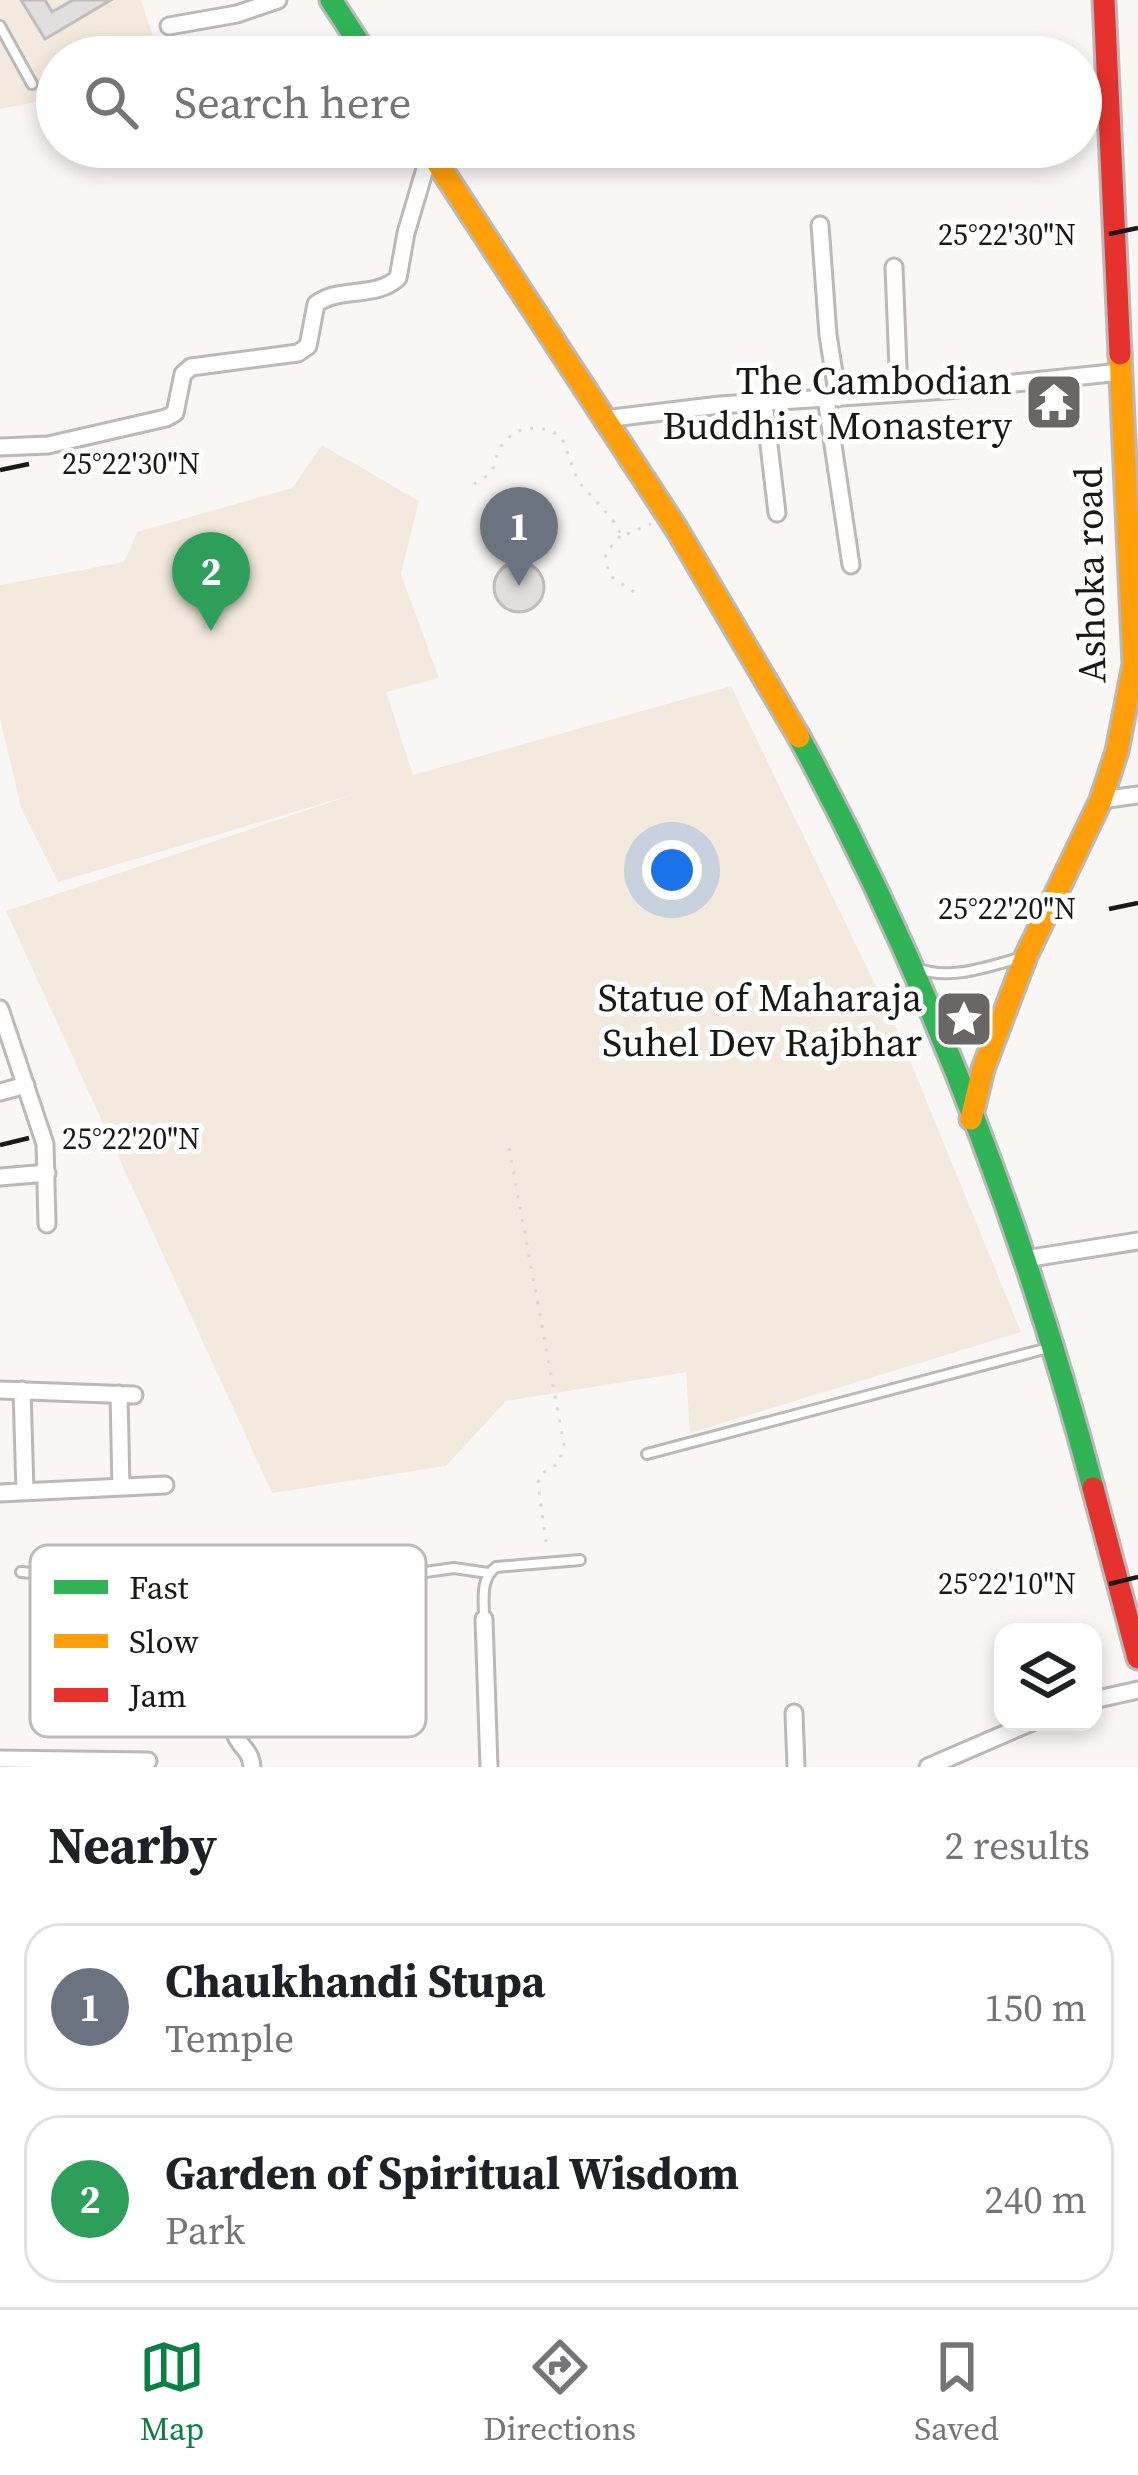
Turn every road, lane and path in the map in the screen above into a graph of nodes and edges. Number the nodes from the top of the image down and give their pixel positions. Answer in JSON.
{"nodes":[{"id":1,"x":278,"y":0,"type":"edge"},
{"id":2,"x":331,"y":0,"type":"edge"},
{"id":3,"x":1104,"y":0,"type":"edge"},
{"id":4,"x":0,"y":26,"type":"edge"},
{"id":5,"x":169,"y":26,"type":"dead end"},
{"id":6,"x":354,"y":36,"type":"edge"},
{"id":7,"x":32,"y":84,"type":"dead end"},
{"id":8,"x":425,"y":168,"type":"edge"},
{"id":9,"x":441,"y":168,"type":"edge"},
{"id":10,"x":820,"y":225,"type":"dead end"},
{"id":11,"x":894,"y":267,"type":"dead end"},
{"id":12,"x":1127,"y":366,"type":"edge"},
{"id":13,"x":899,"y":394,"type":"junction"},
{"id":14,"x":832,"y":398,"type":"junction"},
{"id":15,"x":764,"y":403,"type":"junction"},
{"id":16,"x":604,"y":419,"type":"junction"},
{"id":17,"x":0,"y":447,"type":"edge"},
{"id":18,"x":474,"y":484,"type":"dead end"},
{"id":19,"x":777,"y":513,"type":"dead end"},
{"id":20,"x":669,"y":518,"type":"junction"},
{"id":21,"x":622,"y":536,"type":"junction"},
{"id":22,"x":851,"y":565,"type":"dead end"},
{"id":23,"x":637,"y":594,"type":"dead end"},
{"id":24,"x":1138,"y":795,"type":"edge"},
{"id":25,"x":1101,"y":800,"type":"junction"},
{"id":26,"x":1026,"y":956,"type":"junction"},
{"id":27,"x":909,"y":965,"type":"junction"},
{"id":28,"x":0,"y":1009,"type":"edge"},
{"id":29,"x":26,"y":1085,"type":"junction"},
{"id":30,"x":0,"y":1092,"type":"edge"},
{"id":31,"x":971,"y":1119,"type":"junction"},
{"id":32,"x":509,"y":1148,"type":"dead end"},
{"id":33,"x":47,"y":1173,"type":"junction"},
{"id":34,"x":0,"y":1177,"type":"edge"},
{"id":35,"x":47,"y":1224,"type":"dead end"},
{"id":36,"x":1138,"y":1241,"type":"edge"},
{"id":37,"x":1024,"y":1258,"type":"junction"},
{"id":38,"x":1053,"y":1346,"type":"junction"},
{"id":39,"x":0,"y":1390,"type":"edge"},
{"id":40,"x":22,"y":1390,"type":"junction"},
{"id":41,"x":647,"y":1454,"type":"dead end"},
{"id":42,"x":165,"y":1486,"type":"dead end"},
{"id":43,"x":121,"y":1487,"type":"junction"},
{"id":44,"x":0,"y":1492,"type":"edge"},
{"id":45,"x":25,"y":1492,"type":"junction"},
{"id":46,"x":580,"y":1559,"type":"dead end"},
{"id":47,"x":549,"y":1562,"type":"junction"},
{"id":48,"x":20,"y":1572,"type":"dead end"},
{"id":49,"x":426,"y":1572,"type":"edge"},
{"id":50,"x":30,"y":1573,"type":"edge"},
{"id":51,"x":488,"y":1573,"type":"junction"},
{"id":52,"x":484,"y":1619,"type":"joint"},
{"id":53,"x":1138,"y":1658,"type":"edge"},
{"id":54,"x":1138,"y":1690,"type":"edge"},
{"id":55,"x":1102,"y":1698,"type":"edge"},
{"id":56,"x":794,"y":1713,"type":"dead end"},
{"id":57,"x":1011,"y":1731,"type":"edge"},
{"id":58,"x":236,"y":1737,"type":"edge"},
{"id":59,"x":0,"y":1759,"type":"edge"},
{"id":60,"x":148,"y":1761,"type":"dead end"},
{"id":61,"x":252,"y":1767,"type":"edge"},
{"id":62,"x":489,"y":1767,"type":"edge"},
{"id":63,"x":796,"y":1767,"type":"edge"},
{"id":64,"x":928,"y":1767,"type":"edge"}],
"edges":[{"from":1,"to":5,"type":"street"},
{"from":2,"to":6,"type":"street"},
{"from":3,"to":12,"type":"street","name":"Ashoka road"},
{"from":4,"to":7,"type":"lane"},
{"from":8,"to":17,"type":"street"},
{"from":9,"to":16,"type":"street"},
{"from":10,"to":14,"type":"street"},
{"from":11,"to":13,"type":"street"},
{"from":12,"to":13,"type":"street"},
{"from":12,"to":25,"type":"street","name":"Ashoka road"},
{"from":13,"to":14,"type":"street"},
{"from":14,"to":15,"type":"street"},
{"from":14,"to":22,"type":"street"},
{"from":15,"to":16,"type":"street"},
{"from":15,"to":19,"type":"street"},
{"from":16,"to":20,"type":"street"},
{"from":18,"to":21,"type":"path"},
{"from":20,"to":21,"type":"path"},
{"from":20,"to":27,"type":"street"},
{"from":21,"to":23,"type":"path"},
{"from":24,"to":25,"type":"street"},
{"from":25,"to":26,"type":"street","name":"Ashoka road"},
{"from":26,"to":27,"type":"lane"},
{"from":26,"to":31,"type":"street","name":"Ashoka road"},
{"from":27,"to":31,"type":"street"},
{"from":28,"to":29,"type":"street"},
{"from":29,"to":30,"type":"street"},
{"from":29,"to":33,"type":"street"},
{"from":31,"to":37,"type":"street"},
{"from":32,"to":47,"type":"path"},
{"from":33,"to":34,"type":"street"},
{"from":33,"to":35,"type":"street"},
{"from":36,"to":37,"type":"street"},
{"from":37,"to":38,"type":"street"},
{"from":38,"to":41,"type":"lane"},
{"from":38,"to":53,"type":"street"},
{"from":39,"to":40,"type":"street"},
{"from":40,"to":43,"type":"street"},
{"from":40,"to":45,"type":"street"},
{"from":42,"to":43,"type":"street"},
{"from":43,"to":45,"type":"street"},
{"from":44,"to":45,"type":"street"},
{"from":46,"to":47,"type":"lane"},
{"from":47,"to":51,"type":"lane"},
{"from":48,"to":50,"type":"lane"},
{"from":49,"to":51,"type":"lane"},
{"from":51,"to":52,"type":"lane"},
{"from":52,"to":62,"type":"street"},
{"from":54,"to":55,"type":"street"},
{"from":56,"to":63,"type":"street"},
{"from":57,"to":64,"type":"street"},
{"from":58,"to":61,"type":"street"},
{"from":59,"to":60,"type":"street"}]}
